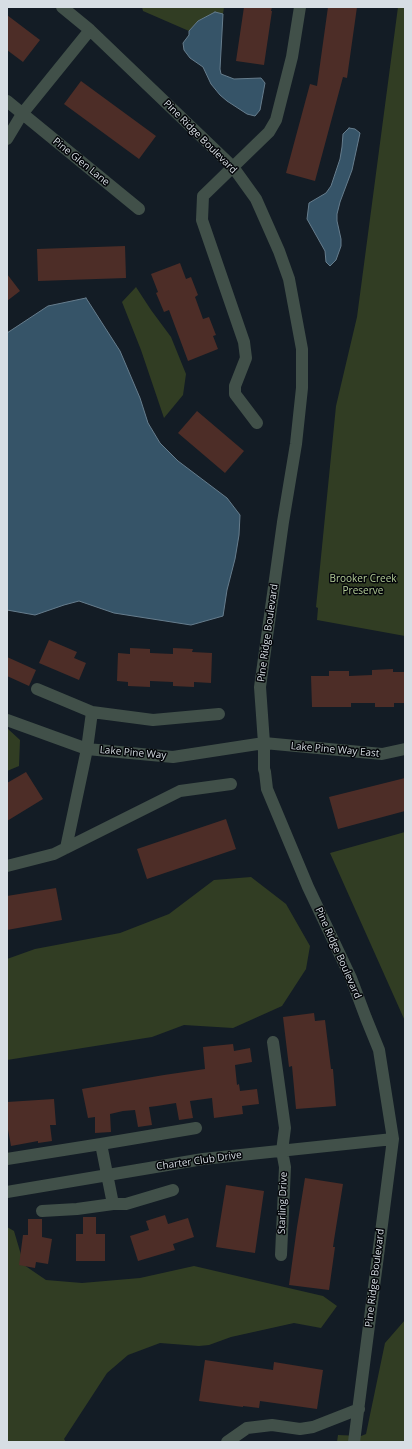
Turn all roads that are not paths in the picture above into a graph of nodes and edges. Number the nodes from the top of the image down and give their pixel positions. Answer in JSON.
{"nodes":[{"id":1,"x":62,"y":7,"type":"edge"},
{"id":2,"x":300,"y":7,"type":"edge"},
{"id":3,"x":90,"y":30,"type":"junction"},
{"id":4,"x":7,"y":101,"type":"edge"},
{"id":5,"x":22,"y":114,"type":"junction"},
{"id":6,"x":7,"y":139,"type":"edge"},
{"id":7,"x":233,"y":168,"type":"junction"},
{"id":8,"x":139,"y":209,"type":"dead end"},
{"id":9,"x":257,"y":423,"type":"dead end"},
{"id":10,"x":36,"y":690,"type":"dead end"},
{"id":11,"x":92,"y":712,"type":"junction"},
{"id":12,"x":219,"y":714,"type":"dead end"},
{"id":13,"x":7,"y":720,"type":"edge"},
{"id":14,"x":264,"y":743,"type":"junction"},
{"id":15,"x":87,"y":749,"type":"junction"},
{"id":16,"x":405,"y":749,"type":"edge"},
{"id":17,"x":231,"y":784,"type":"dead end"},
{"id":18,"x":66,"y":848,"type":"junction"},
{"id":19,"x":7,"y":866,"type":"edge"},
{"id":20,"x":273,"y":1042,"type":"dead end"},
{"id":21,"x":196,"y":1128,"type":"dead end"},
{"id":22,"x":393,"y":1139,"type":"junction"},
{"id":23,"x":101,"y":1144,"type":"junction"},
{"id":24,"x":282,"y":1151,"type":"junction"},
{"id":25,"x":7,"y":1159,"type":"edge"},
{"id":26,"x":107,"y":1175,"type":"junction"},
{"id":27,"x":173,"y":1190,"type":"dead end"},
{"id":28,"x":7,"y":1192,"type":"edge"},
{"id":29,"x":113,"y":1204,"type":"junction"},
{"id":30,"x":42,"y":1211,"type":"dead end"},
{"id":31,"x":281,"y":1256,"type":"dead end"},
{"id":32,"x":359,"y":1409,"type":"junction"},
{"id":33,"x":227,"y":1442,"type":"edge"},
{"id":34,"x":354,"y":1442,"type":"edge"}],
"edges":[{"from":1,"to":3,"type":"street","name":"Pine Ridge Boulevard"},
{"from":2,"to":7,"type":"street"},
{"from":3,"to":5,"type":"street"},
{"from":3,"to":7,"type":"street","name":"Pine Ridge Boulevard"},
{"from":4,"to":5,"type":"street","name":"Pine Glen Lane"},
{"from":5,"to":6,"type":"street"},
{"from":5,"to":8,"type":"street","name":"Pine Glen Lane"},
{"from":7,"to":9,"type":"street"},
{"from":7,"to":14,"type":"street","name":"Pine Ridge Boulevard"},
{"from":10,"to":11,"type":"street"},
{"from":11,"to":12,"type":"street"},
{"from":11,"to":15,"type":"street"},
{"from":13,"to":15,"type":"street","name":"Lake Pine Way"},
{"from":14,"to":15,"type":"street","name":"Lake Pine Way"},
{"from":14,"to":16,"type":"street","name":"Lake Pine Way East"},
{"from":14,"to":22,"type":"street","name":"Pine Ridge Boulevard"},
{"from":15,"to":18,"type":"street"},
{"from":17,"to":18,"type":"street"},
{"from":18,"to":19,"type":"street"},
{"from":20,"to":24,"type":"street","name":"Starling Drive"},
{"from":21,"to":23,"type":"street"},
{"from":22,"to":24,"type":"street","name":"Charter Club Drive"},
{"from":22,"to":32,"type":"street","name":"Pine Ridge Boulevard"},
{"from":23,"to":25,"type":"street"},
{"from":23,"to":26,"type":"street"},
{"from":24,"to":26,"type":"street","name":"Charter Club Drive"},
{"from":24,"to":31,"type":"street","name":"Starling Drive"},
{"from":26,"to":28,"type":"street","name":"Charter Club Drive"},
{"from":26,"to":29,"type":"street"},
{"from":27,"to":29,"type":"street"},
{"from":29,"to":30,"type":"street"},
{"from":32,"to":33,"type":"street"},
{"from":32,"to":34,"type":"street","name":"Pine Ridge Boulevard"}]}
